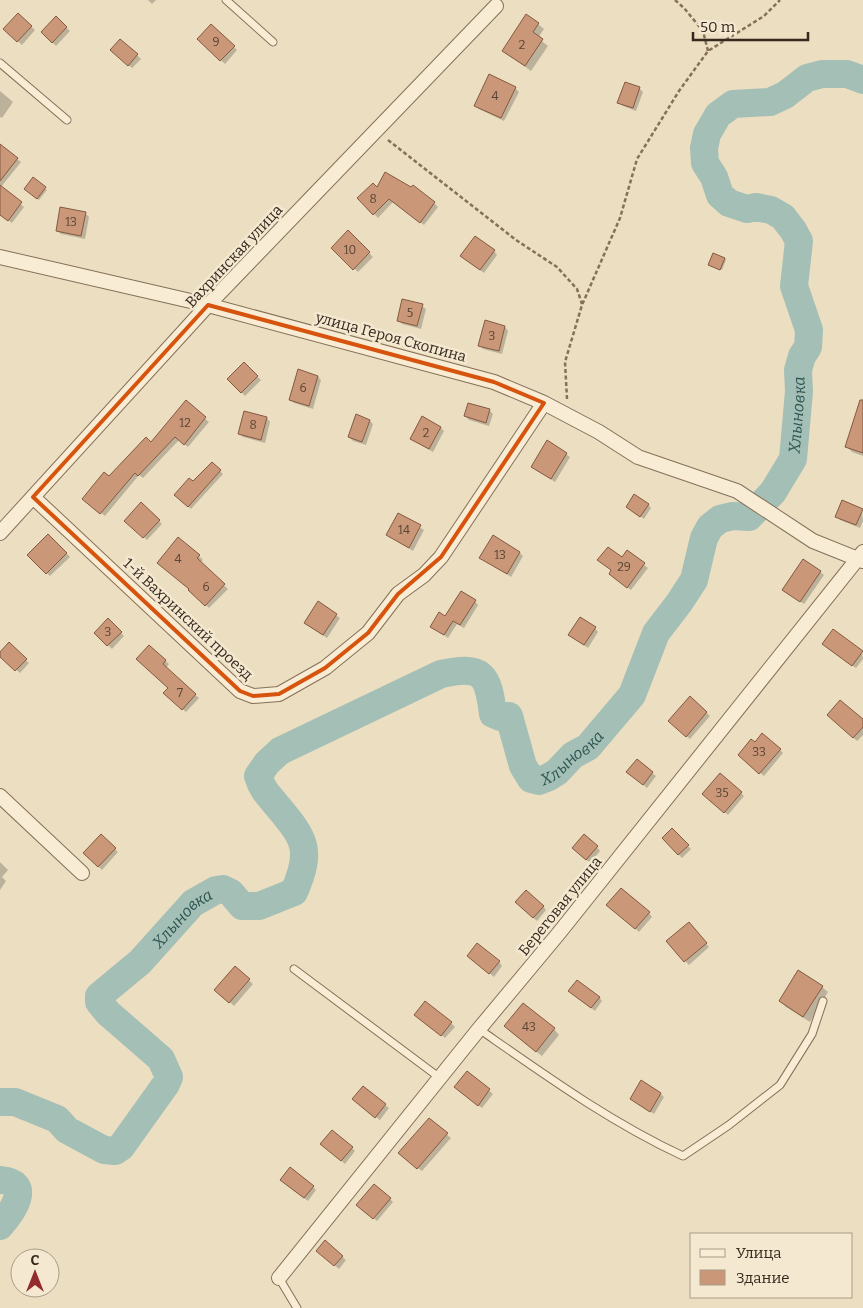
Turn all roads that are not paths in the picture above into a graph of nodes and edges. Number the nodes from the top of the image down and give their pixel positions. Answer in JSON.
{"nodes":[{"id":1,"x":226,"y":0,"type":"edge"},
{"id":2,"x":496,"y":6,"type":"dead end"},
{"id":3,"x":273,"y":42,"type":"dead end"},
{"id":4,"x":0,"y":63,"type":"edge"},
{"id":5,"x":67,"y":120,"type":"dead end"},
{"id":6,"x":0,"y":257,"type":"edge"},
{"id":7,"x":208,"y":306,"type":"junction"},
{"id":8,"x":544,"y":403,"type":"junction"},
{"id":9,"x":34,"y":497,"type":"junction"},
{"id":10,"x":0,"y":534,"type":"edge"},
{"id":11,"x":861,"y":558,"type":"edge"},
{"id":12,"x":0,"y":796,"type":"edge"},
{"id":13,"x":82,"y":873,"type":"dead end"},
{"id":14,"x":294,"y":969,"type":"dead end"},
{"id":15,"x":823,"y":1001,"type":"dead end"},
{"id":16,"x":479,"y":1029,"type":"junction"},
{"id":17,"x":440,"y":1078,"type":"junction"},
{"id":18,"x":278,"y":1278,"type":"joint"},
{"id":19,"x":297,"y":1308,"type":"edge"}],
"edges":[{"from":1,"to":3,"type":"lane"},
{"from":2,"to":7,"type":"street","name":"Вахринская улица"},
{"from":4,"to":5,"type":"lane"},
{"from":6,"to":7,"type":"street","name":"улица Героя Скопина"},
{"from":7,"to":8,"type":"street","name":"улица Героя Скопина"},
{"from":7,"to":9,"type":"street","name":"Вахринская улица"},
{"from":8,"to":9,"type":"street","name":"1-й Вахринский проезд"},
{"from":8,"to":11,"type":"street","name":"улица Героя Скопина"},
{"from":9,"to":10,"type":"street","name":"Вахринская улица"},
{"from":11,"to":16,"type":"street","name":"Береговая улица"},
{"from":12,"to":13,"type":"street"},
{"from":14,"to":17,"type":"lane"},
{"from":15,"to":16,"type":"lane"},
{"from":16,"to":17,"type":"street","name":"Береговая улица"},
{"from":17,"to":18,"type":"street","name":"Береговая улица"},
{"from":18,"to":19,"type":"lane"}]}
